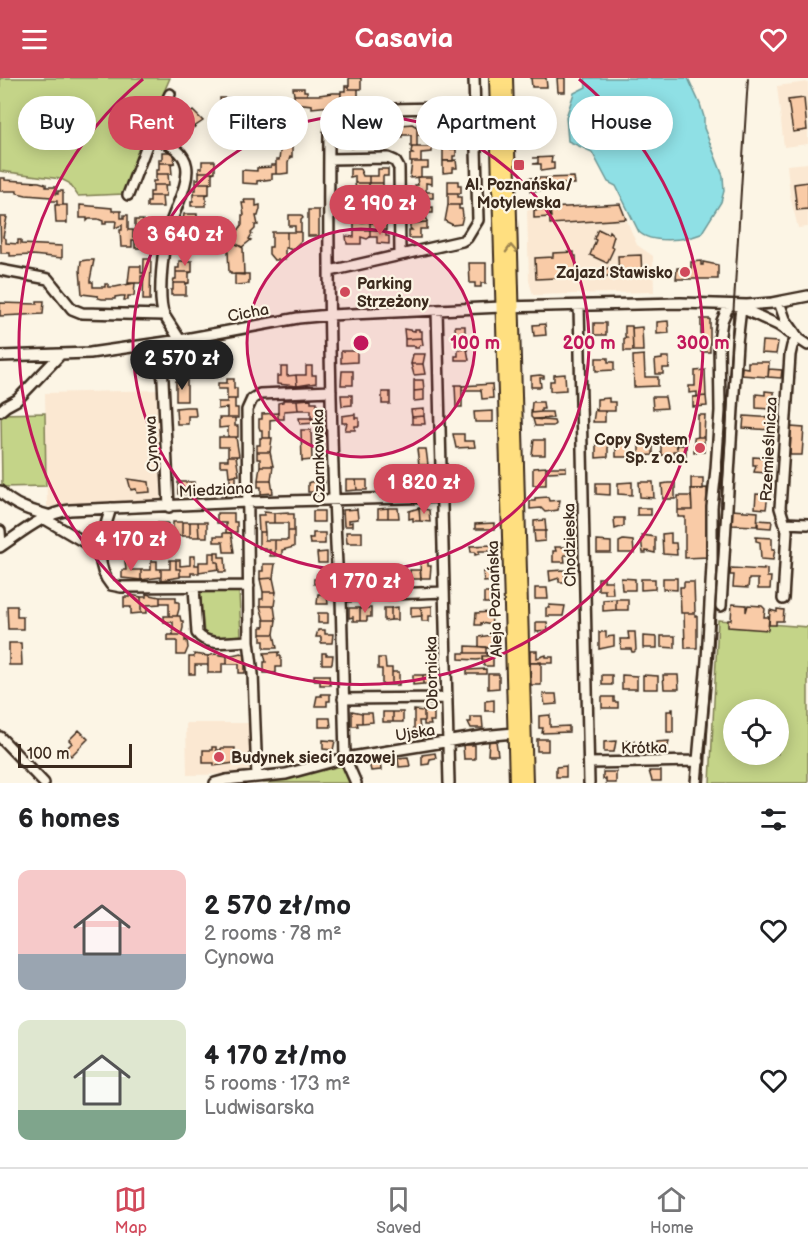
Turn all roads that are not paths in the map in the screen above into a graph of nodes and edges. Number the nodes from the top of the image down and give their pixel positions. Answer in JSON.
{"nodes":[{"id":1,"x":474,"y":78,"type":"edge"},
{"id":2,"x":496,"y":78,"type":"edge"},
{"id":3,"x":506,"y":78,"type":"edge"},
{"id":4,"x":475,"y":96,"type":"edge"},
{"id":5,"x":416,"y":109,"type":"edge"},
{"id":6,"x":145,"y":150,"type":"edge"},
{"id":7,"x":179,"y":150,"type":"edge"},
{"id":8,"x":476,"y":150,"type":"edge"},
{"id":9,"x":329,"y":159,"type":"junction"},
{"id":10,"x":128,"y":195,"type":"dead end"},
{"id":11,"x":329,"y":207,"type":"junction"},
{"id":12,"x":399,"y":207,"type":"junction"},
{"id":13,"x":400,"y":255,"type":"junction"},
{"id":14,"x":0,"y":270,"type":"edge"},
{"id":15,"x":330,"y":271,"type":"junction"},
{"id":16,"x":808,"y":296,"type":"edge"},
{"id":17,"x":776,"y":302,"type":"junction"},
{"id":18,"x":579,"y":306,"type":"junction"},
{"id":19,"x":735,"y":306,"type":"junction"},
{"id":20,"x":507,"y":307,"type":"junction"},
{"id":21,"x":437,"y":310,"type":"junction"},
{"id":22,"x":164,"y":315,"type":"junction"},
{"id":23,"x":330,"y":315,"type":"junction"},
{"id":24,"x":772,"y":321,"type":"junction"},
{"id":25,"x":798,"y":337,"type":"junction"},
{"id":26,"x":180,"y":340,"type":"junction"},
{"id":27,"x":157,"y":344,"type":"junction"},
{"id":28,"x":808,"y":345,"type":"edge"},
{"id":29,"x":60,"y":355,"type":"junction"},
{"id":30,"x":3,"y":356,"type":"edge"},
{"id":31,"x":0,"y":364,"type":"edge"},
{"id":32,"x":331,"y":391,"type":"junction"},
{"id":33,"x":0,"y":411,"type":"edge"},
{"id":34,"x":0,"y":490,"type":"edge"},
{"id":35,"x":442,"y":497,"type":"junction"},
{"id":36,"x":334,"y":500,"type":"junction"},
{"id":37,"x":247,"y":502,"type":"junction"},
{"id":38,"x":169,"y":507,"type":"junction"},
{"id":39,"x":111,"y":508,"type":"junction"},
{"id":40,"x":48,"y":517,"type":"junction"},
{"id":41,"x":786,"y":523,"type":"junction"},
{"id":42,"x":808,"y":524,"type":"edge"},
{"id":43,"x":0,"y":531,"type":"edge"},
{"id":44,"x":0,"y":546,"type":"edge"},
{"id":45,"x":100,"y":555,"type":"junction"},
{"id":46,"x":249,"y":585,"type":"junction"},
{"id":47,"x":194,"y":586,"type":"junction"},
{"id":48,"x":444,"y":592,"type":"junction"},
{"id":49,"x":340,"y":596,"type":"junction"},
{"id":50,"x":783,"y":599,"type":"dead end"},
{"id":51,"x":721,"y":606,"type":"dead end"},
{"id":52,"x":249,"y":641,"type":"junction"},
{"id":53,"x":447,"y":698,"type":"junction"},
{"id":54,"x":343,"y":699,"type":"junction"},
{"id":55,"x":514,"y":733,"type":"junction"},
{"id":56,"x":0,"y":737,"type":"edge"},
{"id":57,"x":448,"y":742,"type":"junction"},
{"id":58,"x":345,"y":758,"type":"junction"},
{"id":59,"x":699,"y":761,"type":"junction"},
{"id":60,"x":589,"y":763,"type":"junction"},
{"id":61,"x":257,"y":777,"type":"junction"},
{"id":62,"x":44,"y":783,"type":"edge"},
{"id":63,"x":215,"y":783,"type":"edge"},
{"id":64,"x":356,"y":783,"type":"edge"},
{"id":65,"x":449,"y":783,"type":"edge"},
{"id":66,"x":516,"y":783,"type":"edge"},
{"id":67,"x":526,"y":783,"type":"edge"},
{"id":68,"x":589,"y":783,"type":"edge"},
{"id":69,"x":696,"y":783,"type":"edge"}],
"edges":[{"from":1,"to":4,"type":"street"},
{"from":2,"to":20,"type":"main road","name":"Aleja Poznańska"},
{"from":20,"to":3,"type":"main road","name":"Aleja Poznańska","one_way":true},
{"from":5,"to":9,"type":"street","name":"Czarnkowska"},
{"from":6,"to":10,"type":"street"},
{"from":7,"to":22,"type":"street"},
{"from":8,"to":13,"type":"street"},
{"from":9,"to":11,"type":"street","name":"Czarnkowska"},
{"from":9,"to":12,"type":"street"},
{"from":11,"to":12,"type":"street"},
{"from":11,"to":15,"type":"street","name":"Czarnkowska"},
{"from":12,"to":13,"type":"street"},
{"from":13,"to":15,"type":"street"},
{"from":14,"to":22,"type":"street"},
{"from":15,"to":23,"type":"street","name":"Czarnkowska"},
{"from":16,"to":17,"type":"street"},
{"from":17,"to":19,"type":"street"},
{"from":17,"to":24,"type":"street"},
{"from":17,"to":25,"type":"street"},
{"from":18,"to":19,"type":"street","name":"Cicha"},
{"from":18,"to":20,"type":"street","name":"Cicha"},
{"from":18,"to":60,"type":"street","name":"Chodzieska"},
{"from":19,"to":24,"type":"street"},
{"from":19,"to":51,"type":"street"},
{"from":19,"to":59,"type":"street"},
{"from":20,"to":21,"type":"street","name":"Cicha"},
{"from":20,"to":55,"type":"main road","name":"Aleja Poznańska"},
{"from":20,"to":67,"type":"main road","name":"Aleja Poznańska"},
{"from":21,"to":23,"type":"street","name":"Cicha"},
{"from":21,"to":35,"type":"street","name":"Obornicka"},
{"from":22,"to":26,"type":"street"},
{"from":23,"to":26,"type":"street","name":"Cicha"},
{"from":23,"to":32,"type":"street","name":"Czarnkowska"},
{"from":24,"to":25,"type":"street"},
{"from":25,"to":28,"type":"street"},
{"from":25,"to":41,"type":"street","name":"Rzemieślnicza"},
{"from":26,"to":27,"type":"street","name":"Cicha"},
{"from":27,"to":29,"type":"street","name":"Cicha"},
{"from":27,"to":38,"type":"street","name":"Cynowa"},
{"from":29,"to":30,"type":"street","name":"Cicha"},
{"from":29,"to":33,"type":"street"},
{"from":30,"to":31,"type":"street"},
{"from":32,"to":36,"type":"street","name":"Czarnkowska"},
{"from":32,"to":37,"type":"street"},
{"from":34,"to":40,"type":"street"},
{"from":35,"to":36,"type":"street","name":"Miedziana"},
{"from":35,"to":48,"type":"street","name":"Obornicka"},
{"from":36,"to":37,"type":"street","name":"Miedziana"},
{"from":36,"to":49,"type":"street","name":"Czarnkowska"},
{"from":37,"to":38,"type":"street","name":"Miedziana"},
{"from":37,"to":46,"type":"street"},
{"from":38,"to":39,"type":"street","name":"Miedziana"},
{"from":39,"to":40,"type":"street","name":"Miedziana"},
{"from":39,"to":45,"type":"street"},
{"from":40,"to":44,"type":"street","name":"Miedziana"},
{"from":40,"to":45,"type":"street"},
{"from":41,"to":42,"type":"street"},
{"from":41,"to":50,"type":"street","name":"Rzemieślnicza"},
{"from":43,"to":44,"type":"street"},
{"from":45,"to":47,"type":"street"},
{"from":46,"to":47,"type":"street"},
{"from":46,"to":52,"type":"street"},
{"from":47,"to":52,"type":"street"},
{"from":48,"to":49,"type":"street"},
{"from":48,"to":53,"type":"street","name":"Obornicka"},
{"from":49,"to":54,"type":"street","name":"Czarnkowska"},
{"from":52,"to":61,"type":"street"},
{"from":53,"to":54,"type":"street"},
{"from":53,"to":57,"type":"street","name":"Obornicka"},
{"from":54,"to":58,"type":"street","name":"Czarnkowska"},
{"from":55,"to":57,"type":"street","name":"Ujska"},
{"from":55,"to":66,"type":"main road","name":"Aleja Poznańska"},
{"from":56,"to":62,"type":"street"},
{"from":57,"to":58,"type":"street","name":"Ujska"},
{"from":57,"to":65,"type":"street","name":"Obornicka"},
{"from":58,"to":61,"type":"street","name":"Ujska"},
{"from":58,"to":64,"type":"street","name":"Czarnkowska"},
{"from":59,"to":60,"type":"street","name":"Krótka"},
{"from":59,"to":69,"type":"street"},
{"from":60,"to":68,"type":"street","name":"Chodzieska"},
{"from":61,"to":63,"type":"street","name":"Ujska"}]}
